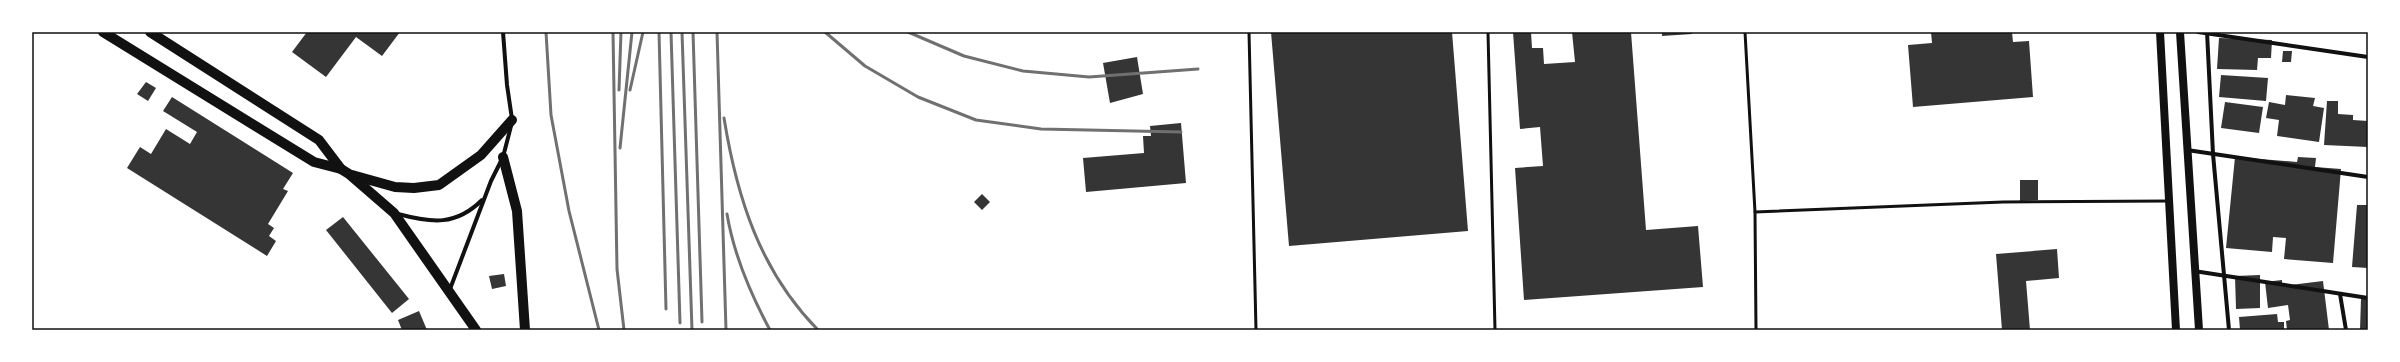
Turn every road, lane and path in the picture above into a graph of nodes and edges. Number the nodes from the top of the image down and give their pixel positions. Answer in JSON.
{"nodes":[{"id":1,"x":103,"y":32,"type":"edge"},
{"id":2,"x":150,"y":32,"type":"edge"},
{"id":3,"x":503,"y":32,"type":"edge"},
{"id":4,"x":1249,"y":32,"type":"edge"},
{"id":5,"x":1488,"y":32,"type":"edge"},
{"id":6,"x":1745,"y":32,"type":"edge"},
{"id":7,"x":2160,"y":32,"type":"edge"},
{"id":8,"x":2180,"y":32,"type":"edge"},
{"id":9,"x":2198,"y":32,"type":"edge"},
{"id":10,"x":2207,"y":33,"type":"edge"},
{"id":11,"x":2368,"y":57,"type":"edge"},
{"id":12,"x":512,"y":120,"type":"junction"},
{"id":13,"x":2187,"y":150,"type":"junction"},
{"id":14,"x":2213,"y":154,"type":"junction"},
{"id":15,"x":503,"y":158,"type":"junction"},
{"id":16,"x":345,"y":172,"type":"junction"},
{"id":17,"x":2368,"y":177,"type":"edge"},
{"id":18,"x":484,"y":198,"type":"junction"},
{"id":19,"x":2169,"y":201,"type":"junction"},
{"id":20,"x":1755,"y":212,"type":"junction"},
{"id":21,"x":394,"y":213,"type":"junction"},
{"id":22,"x":2193,"y":271,"type":"junction"},
{"id":23,"x":2224,"y":275,"type":"junction"},
{"id":24,"x":449,"y":290,"type":"junction"},
{"id":25,"x":2340,"y":294,"type":"junction"},
{"id":26,"x":2368,"y":298,"type":"edge"},
{"id":27,"x":476,"y":330,"type":"edge"},
{"id":28,"x":525,"y":330,"type":"edge"},
{"id":29,"x":1256,"y":330,"type":"edge"},
{"id":30,"x":1495,"y":330,"type":"edge"},
{"id":31,"x":1756,"y":330,"type":"edge"},
{"id":32,"x":2176,"y":330,"type":"edge"},
{"id":33,"x":2198,"y":330,"type":"edge"},
{"id":34,"x":2229,"y":330,"type":"edge"},
{"id":35,"x":2346,"y":330,"type":"edge"}],
"edges":[{"from":1,"to":16,"type":"main road"},
{"from":2,"to":16,"type":"main road"},
{"from":3,"to":12,"type":"street"},
{"from":4,"to":29,"type":"lane"},
{"from":5,"to":30,"type":"lane"},
{"from":6,"to":20,"type":"lane"},
{"from":7,"to":19,"type":"main road"},
{"from":8,"to":13,"type":"main road"},
{"from":9,"to":10,"type":"street"},
{"from":10,"to":11,"type":"street"},
{"from":10,"to":14,"type":"street"},
{"from":12,"to":15,"type":"street"},
{"from":12,"to":16,"type":"main road"},
{"from":13,"to":14,"type":"street"},
{"from":13,"to":22,"type":"main road"},
{"from":14,"to":17,"type":"street"},
{"from":14,"to":23,"type":"street"},
{"from":15,"to":18,"type":"street"},
{"from":15,"to":28,"type":"main road"},
{"from":16,"to":21,"type":"main road"},
{"from":18,"to":21,"type":"street"},
{"from":18,"to":24,"type":"street"},
{"from":19,"to":20,"type":"lane"},
{"from":19,"to":32,"type":"main road"},
{"from":20,"to":31,"type":"lane"},
{"from":21,"to":24,"type":"main road"},
{"from":22,"to":23,"type":"street"},
{"from":22,"to":33,"type":"main road"},
{"from":23,"to":25,"type":"street"},
{"from":23,"to":34,"type":"street"},
{"from":24,"to":27,"type":"main road"},
{"from":25,"to":26,"type":"street"},
{"from":25,"to":35,"type":"street"}]}
